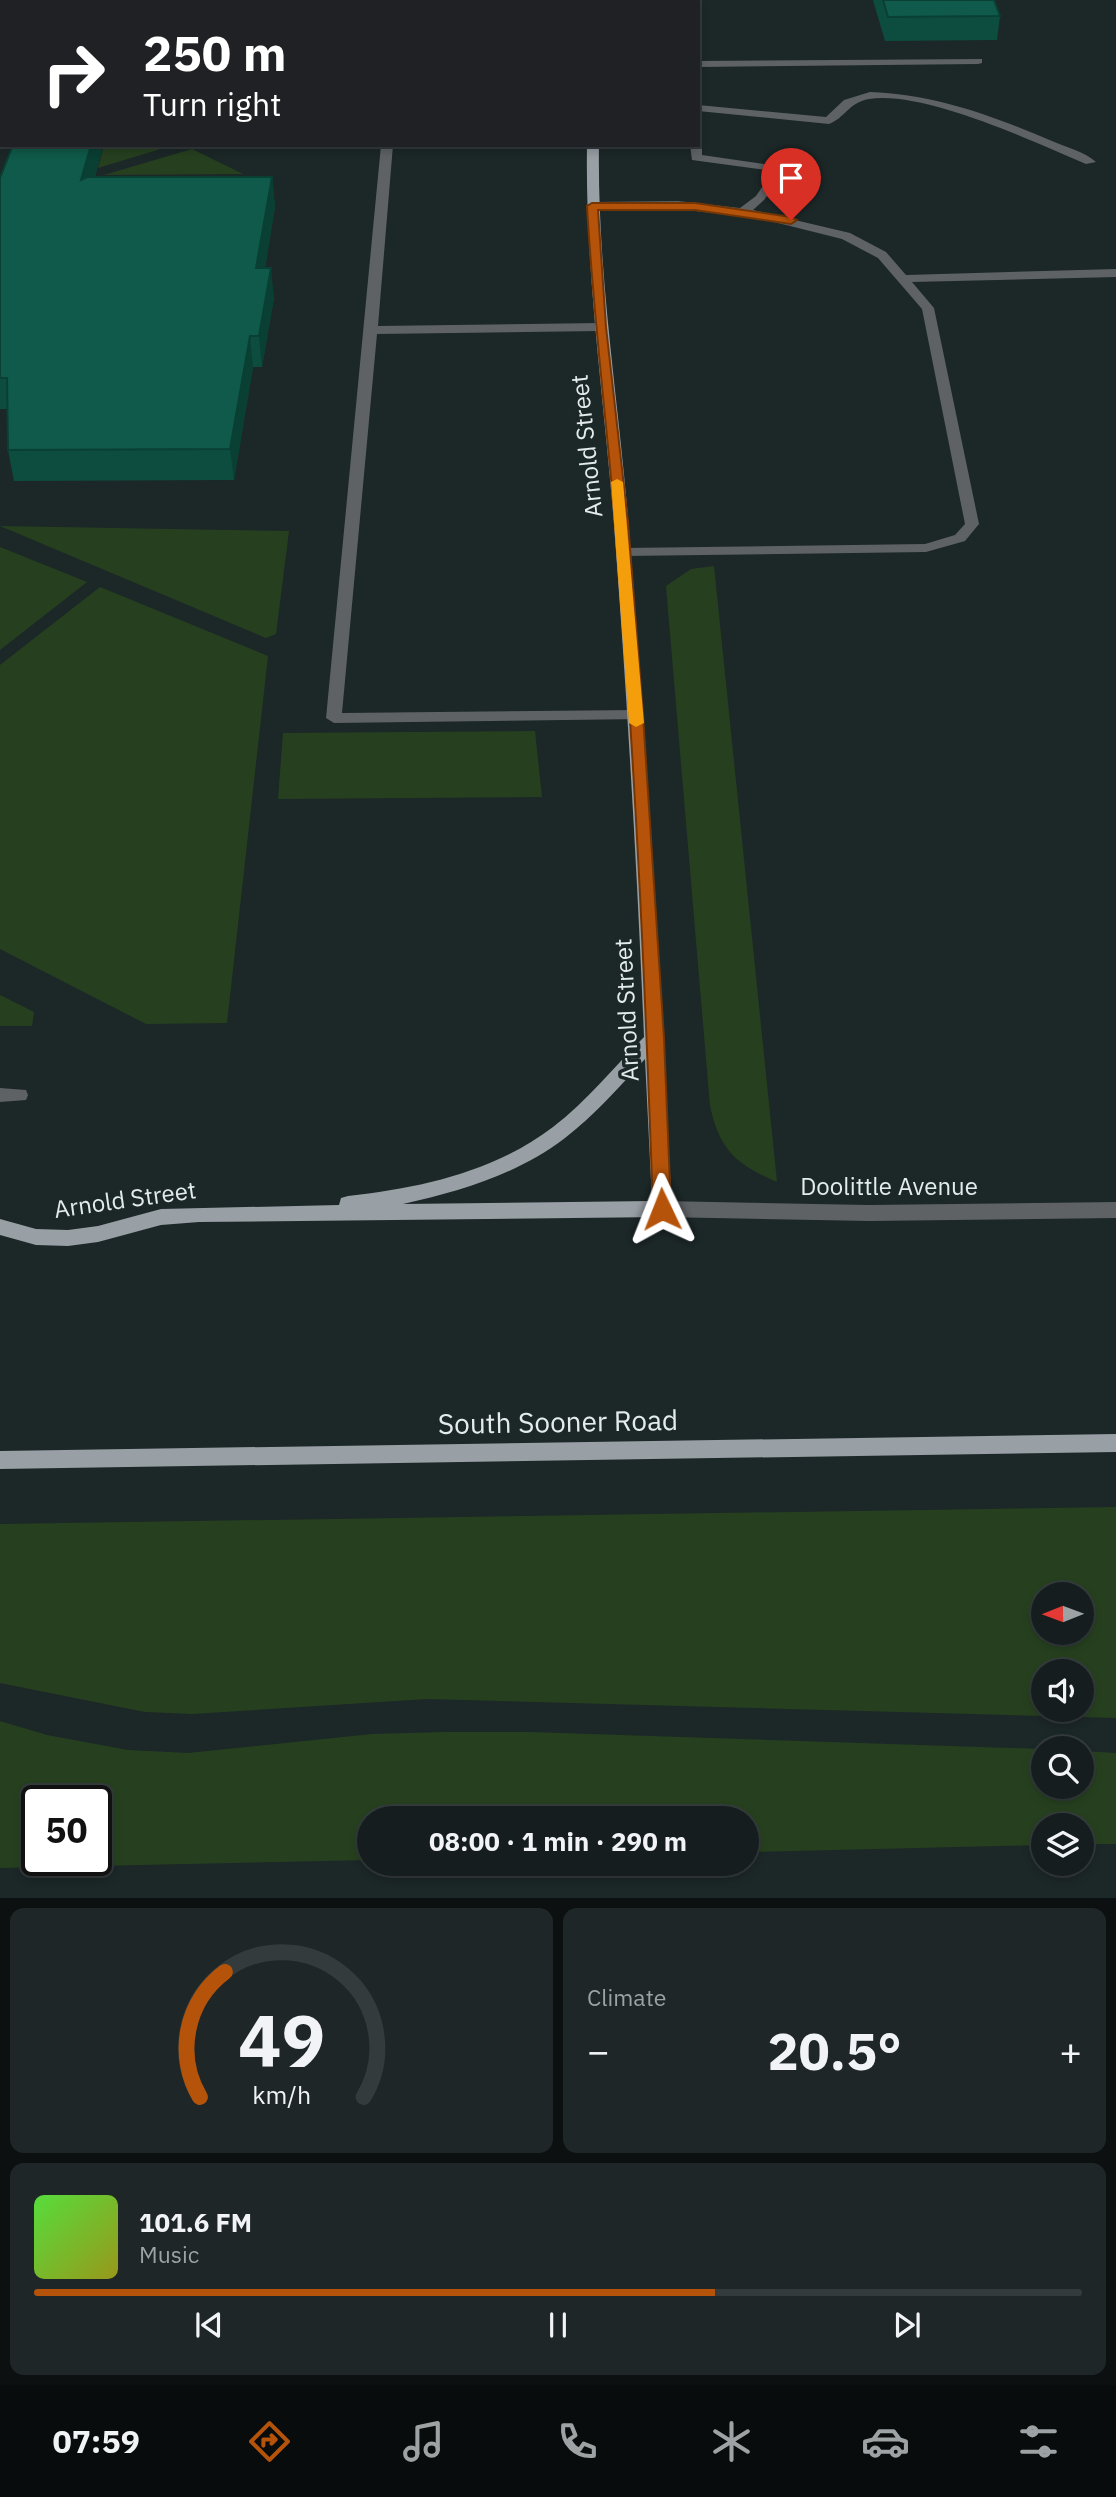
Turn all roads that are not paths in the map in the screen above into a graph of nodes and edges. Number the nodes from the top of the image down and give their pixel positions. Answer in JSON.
{"nodes":[{"id":1,"x":978,"y":61,"type":"dead end"},
{"id":2,"x":700,"y":64,"type":"edge"},
{"id":3,"x":700,"y":108,"type":"edge"},
{"id":4,"x":387,"y":147,"type":"edge"},
{"id":5,"x":593,"y":147,"type":"edge"},
{"id":6,"x":696,"y":147,"type":"edge"},
{"id":7,"x":1090,"y":162,"type":"dead end"},
{"id":8,"x":592,"y":206,"type":"junction"},
{"id":9,"x":743,"y":212,"type":"junction"},
{"id":10,"x":1116,"y":273,"type":"edge"},
{"id":11,"x":902,"y":279,"type":"junction"},
{"id":12,"x":600,"y":327,"type":"junction"},
{"id":13,"x":371,"y":330,"type":"junction"},
{"id":14,"x":623,"y":552,"type":"junction"},
{"id":15,"x":636,"y":715,"type":"junction"},
{"id":16,"x":655,"y":1038,"type":"junction"},
{"id":17,"x":662,"y":1209,"type":"junction"},
{"id":18,"x":1116,"y":1210,"type":"edge"},
{"id":19,"x":242,"y":1214,"type":"junction"},
{"id":20,"x":0,"y":1227,"type":"edge"},
{"id":21,"x":1116,"y":1443,"type":"edge"},
{"id":22,"x":0,"y":1460,"type":"edge"}],
"edges":[{"from":1,"to":2,"type":"street"},
{"from":3,"to":7,"type":"street"},
{"from":4,"to":13,"type":"street"},
{"from":5,"to":8,"type":"main road","name":"Arnold Street"},
{"from":6,"to":9,"type":"street"},
{"from":8,"to":9,"type":"street"},
{"from":8,"to":12,"type":"main road","name":"Arnold Street"},
{"from":9,"to":11,"type":"street"},
{"from":10,"to":11,"type":"street"},
{"from":11,"to":14,"type":"street"},
{"from":12,"to":13,"type":"street"},
{"from":12,"to":14,"type":"main road","name":"Arnold Street"},
{"from":13,"to":15,"type":"street"},
{"from":14,"to":15,"type":"main road","name":"Arnold Street"},
{"from":15,"to":16,"type":"main road","name":"Arnold Street"},
{"from":16,"to":17,"type":"main road","name":"Arnold Street"},
{"from":16,"to":19,"type":"main road"},
{"from":17,"to":18,"type":"street","name":"Doolittle Avenue"},
{"from":17,"to":19,"type":"main road","name":"Arnold Street"},
{"from":19,"to":20,"type":"main road","name":"Arnold Street"},
{"from":21,"to":22,"type":"main road","name":"South Sooner Road"}]}
